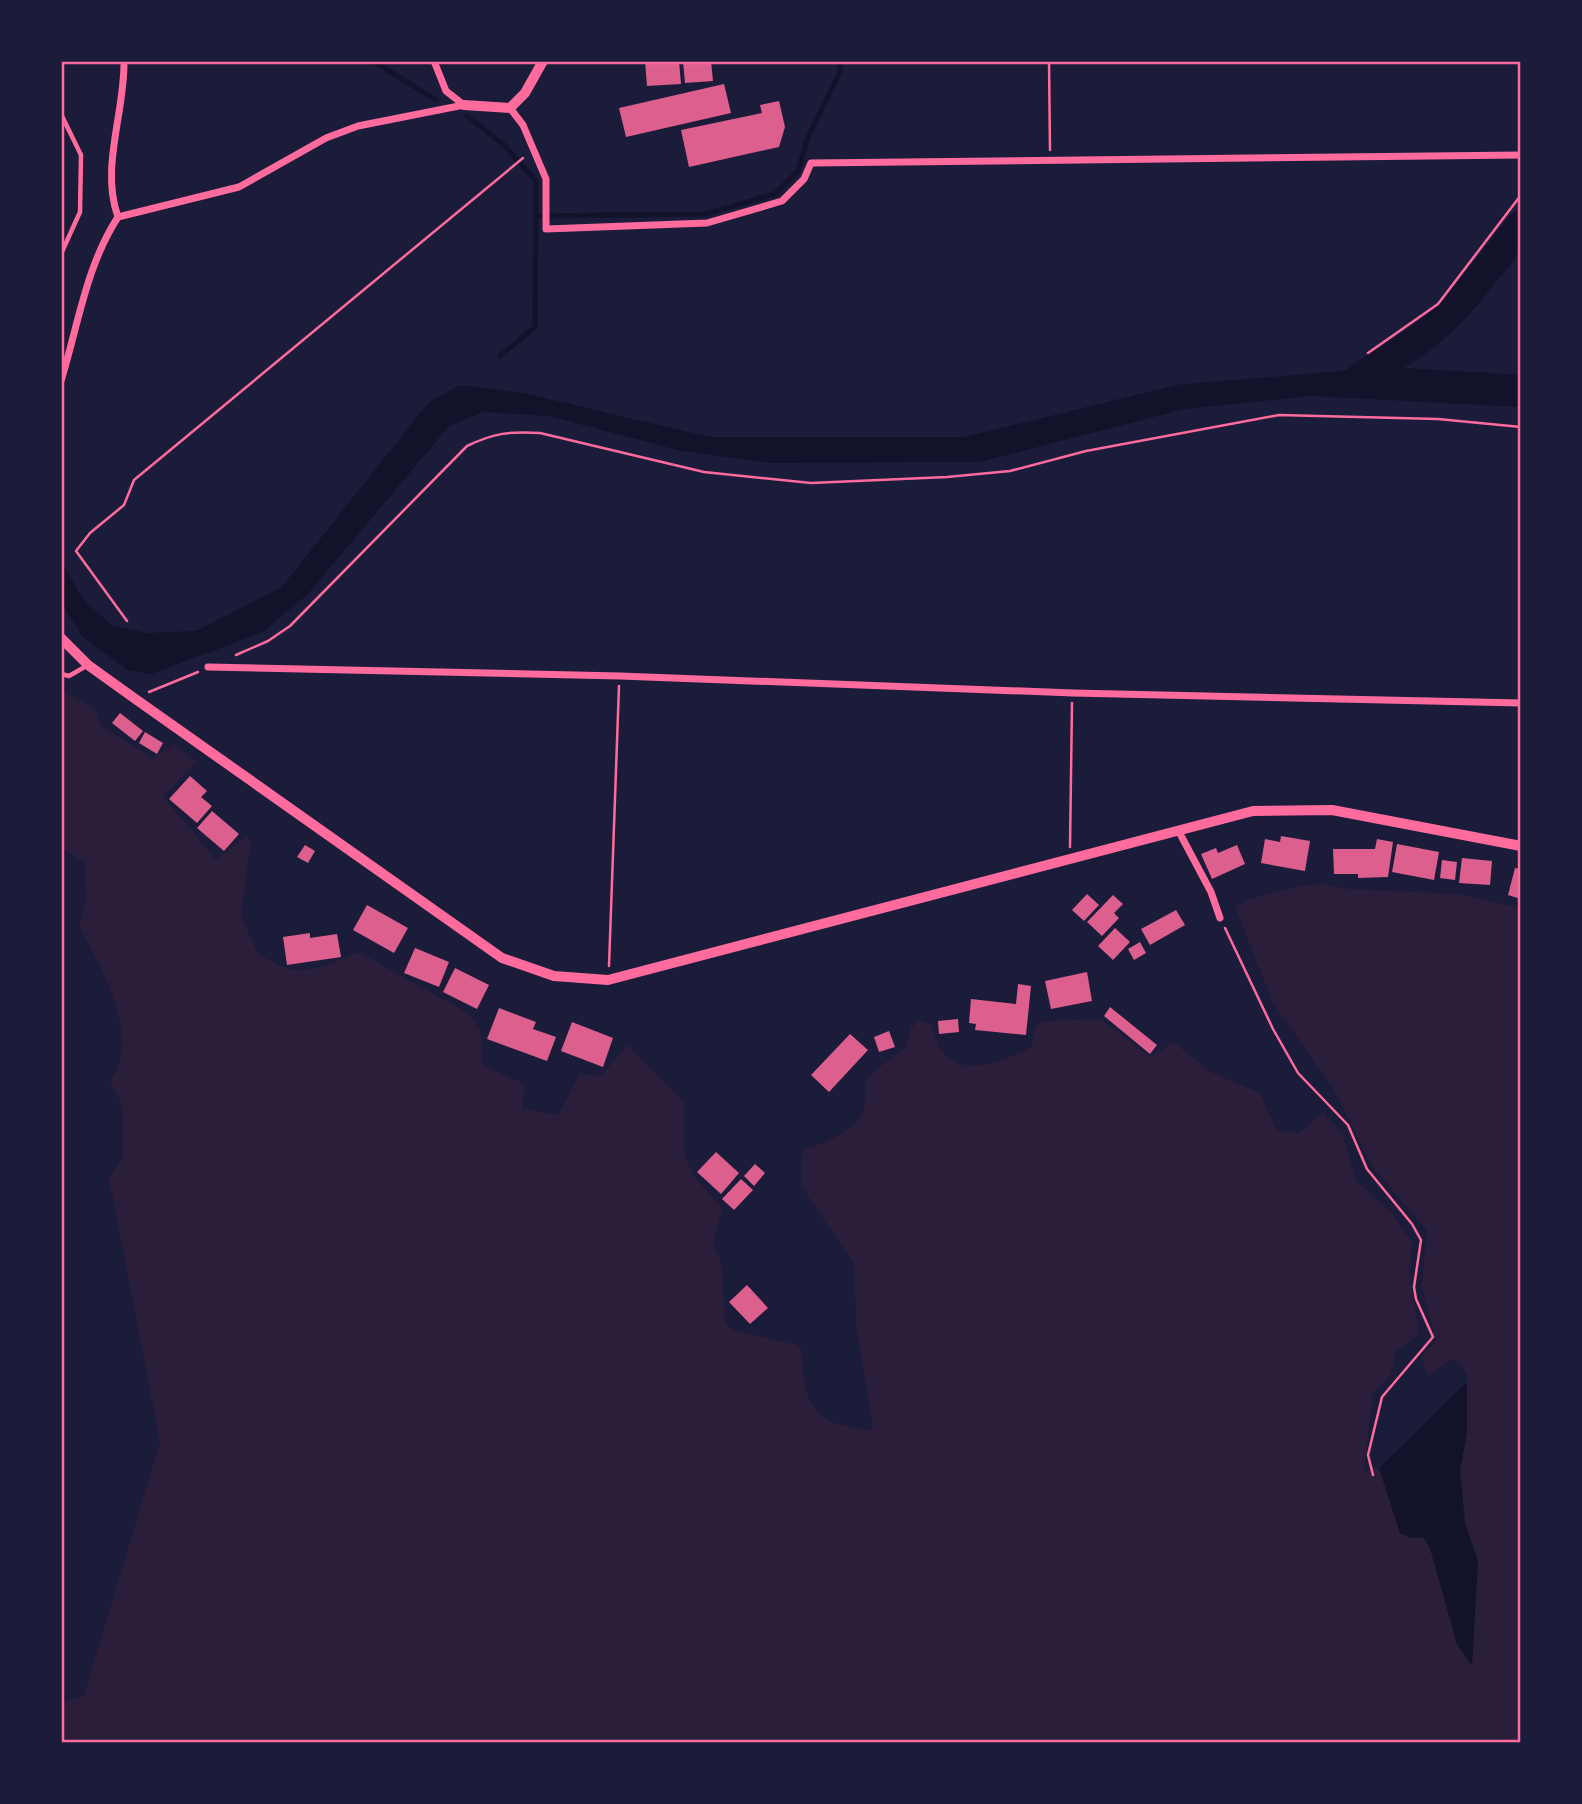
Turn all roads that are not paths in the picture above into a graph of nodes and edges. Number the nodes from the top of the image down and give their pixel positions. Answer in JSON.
{"nodes":[{"id":1,"x":124,"y":61,"type":"edge"},
{"id":2,"x":434,"y":61,"type":"edge"},
{"id":3,"x":543,"y":61,"type":"edge"},
{"id":4,"x":464,"y":105,"type":"junction"},
{"id":5,"x":510,"y":108,"type":"junction"},
{"id":6,"x":61,"y":114,"type":"edge"},
{"id":7,"x":1521,"y":155,"type":"edge"},
{"id":8,"x":118,"y":218,"type":"junction"},
{"id":9,"x":61,"y":254,"type":"edge"},
{"id":10,"x":61,"y":381,"type":"edge"},
{"id":11,"x":61,"y":638,"type":"edge"},
{"id":12,"x":88,"y":665,"type":"junction"},
{"id":13,"x":208,"y":667,"type":"road end"},
{"id":14,"x":61,"y":674,"type":"edge"},
{"id":15,"x":1521,"y":703,"type":"edge"},
{"id":16,"x":1178,"y":830,"type":"junction"},
{"id":17,"x":1521,"y":846,"type":"edge"},
{"id":18,"x":1220,"y":918,"type":"road end"}],
"edges":[{"from":1,"to":8,"type":"street"},
{"from":2,"to":4,"type":"street"},
{"from":3,"to":5,"type":"street"},
{"from":4,"to":5,"type":"street"},
{"from":4,"to":8,"type":"street"},
{"from":5,"to":7,"type":"street"},
{"from":6,"to":9,"type":"lane"},
{"from":8,"to":10,"type":"street"},
{"from":11,"to":12,"type":"street"},
{"from":12,"to":14,"type":"lane"},
{"from":12,"to":16,"type":"street"},
{"from":13,"to":15,"type":"street"},
{"from":16,"to":17,"type":"street"},
{"from":16,"to":18,"type":"street"}]}
